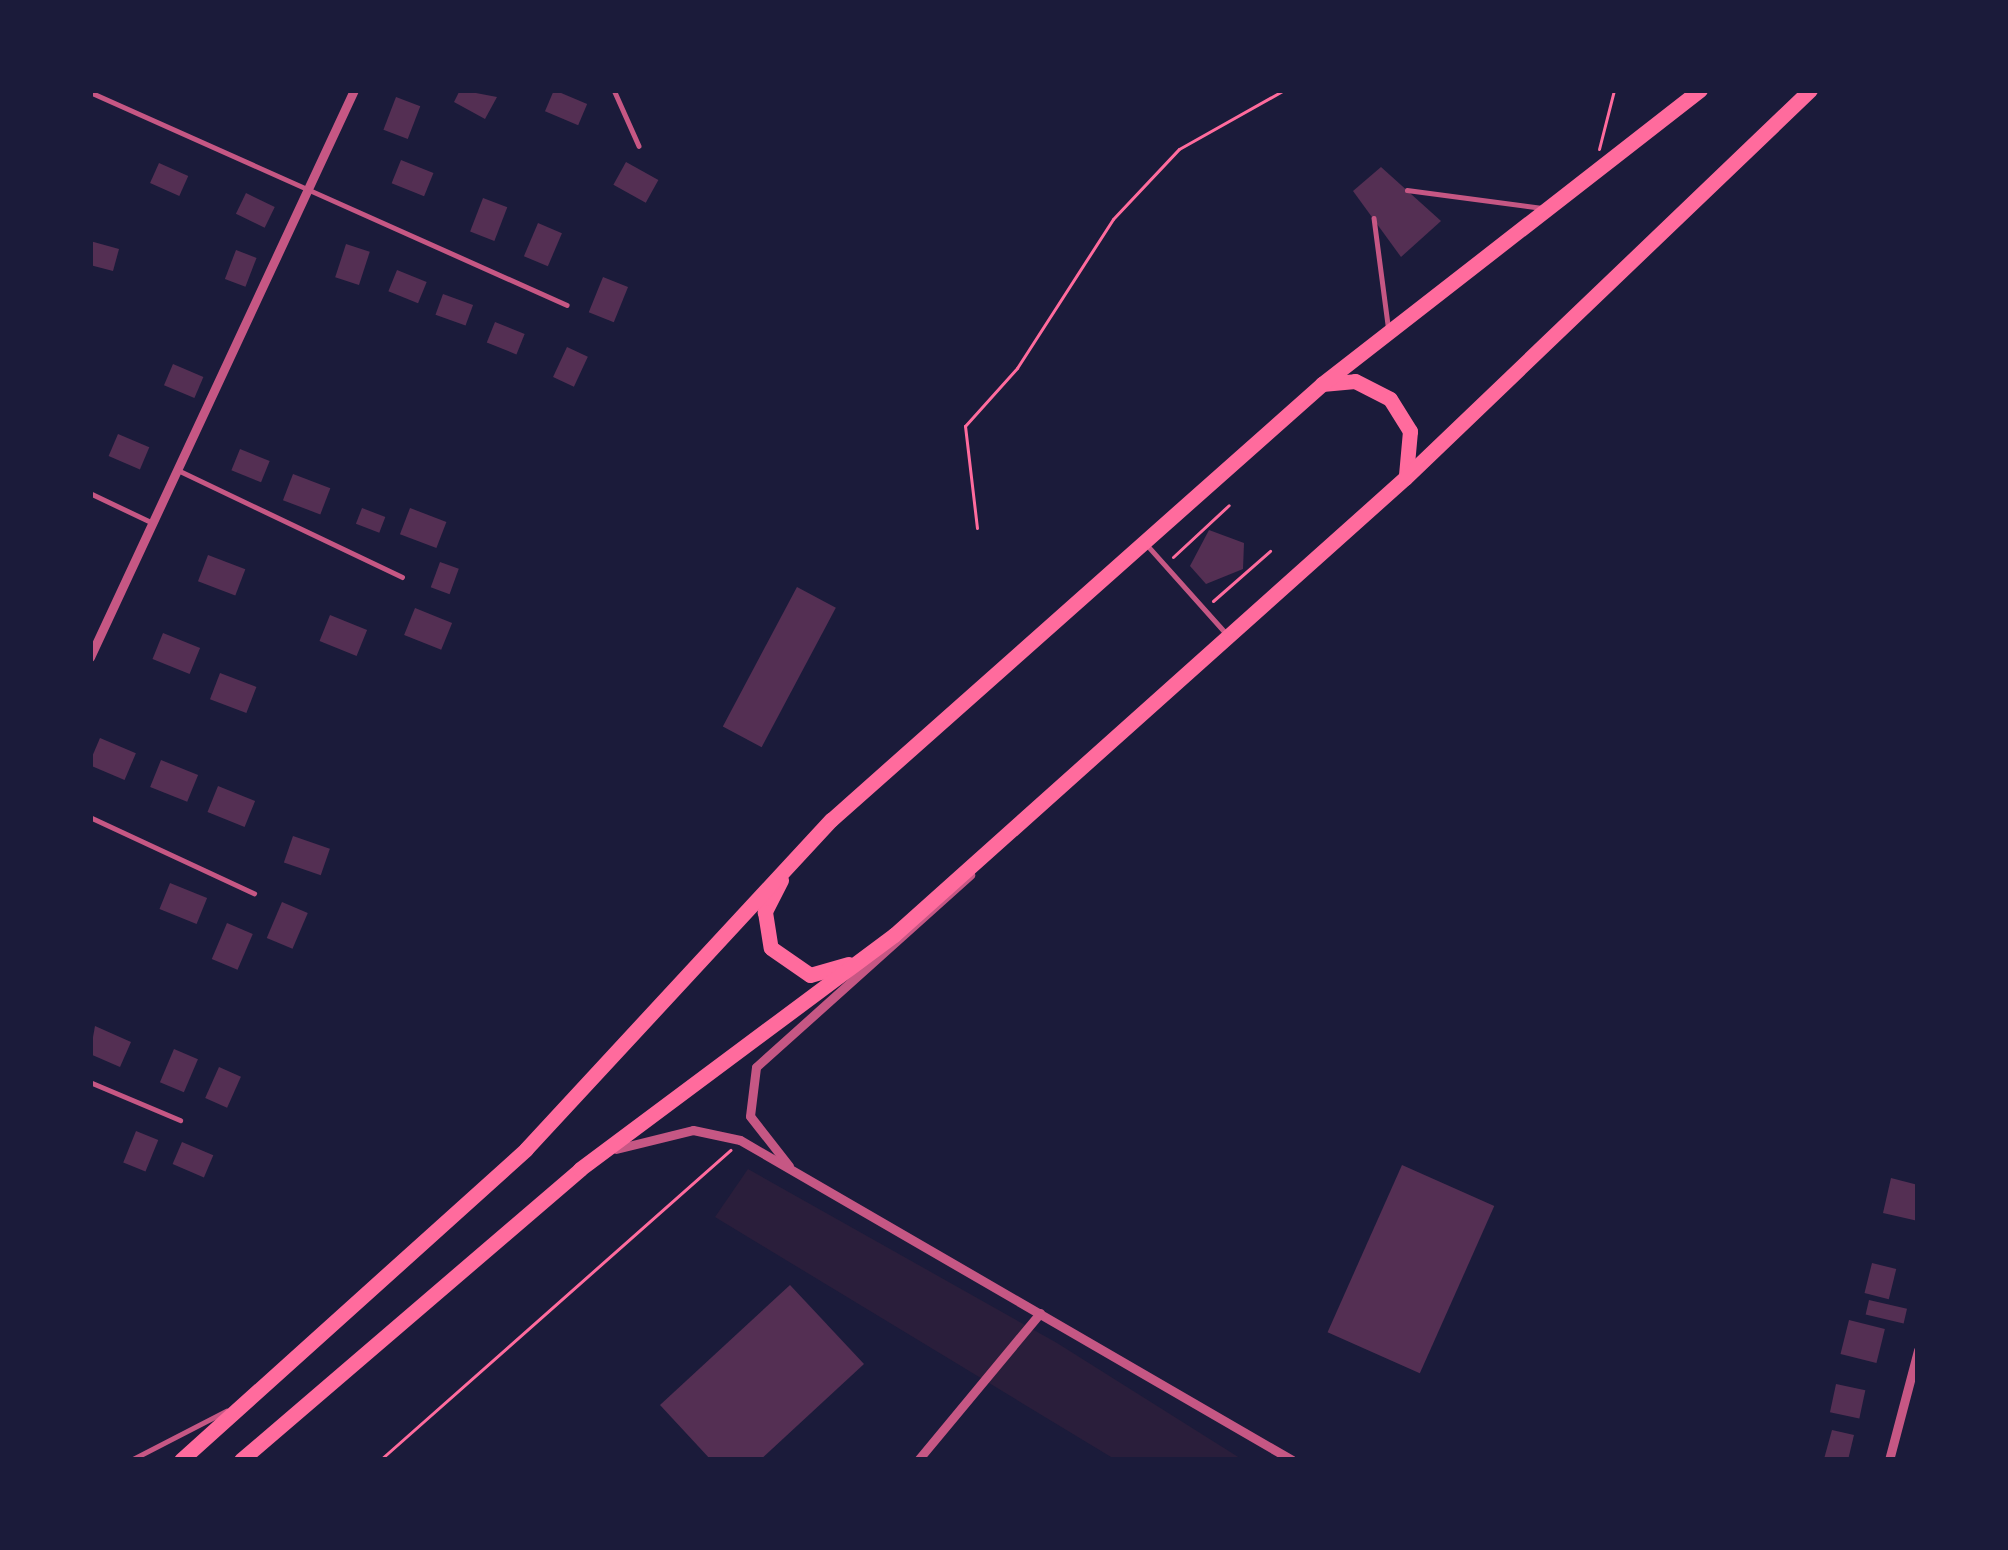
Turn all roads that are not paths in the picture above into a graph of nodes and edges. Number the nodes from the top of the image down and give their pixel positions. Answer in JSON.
{"nodes":[{"id":1,"x":354,"y":90,"type":"edge"},
{"id":2,"x":614,"y":90,"type":"edge"},
{"id":3,"x":1700,"y":90,"type":"edge"},
{"id":4,"x":1810,"y":90,"type":"edge"},
{"id":5,"x":90,"y":92,"type":"edge"},
{"id":6,"x":639,"y":146,"type":"dead end"},
{"id":7,"x":308,"y":185,"type":"junction"},
{"id":8,"x":1406,"y":190,"type":"dead end"},
{"id":9,"x":1542,"y":208,"type":"junction"},
{"id":10,"x":1374,"y":218,"type":"dead end"},
{"id":11,"x":567,"y":305,"type":"dead end"},
{"id":12,"x":1388,"y":330,"type":"junction"},
{"id":13,"x":1322,"y":384,"type":"junction"},
{"id":14,"x":178,"y":470,"type":"junction"},
{"id":15,"x":1405,"y":478,"type":"junction"},
{"id":16,"x":90,"y":493,"type":"edge"},
{"id":17,"x":153,"y":523,"type":"junction"},
{"id":18,"x":1142,"y":540,"type":"junction"},
{"id":19,"x":402,"y":577,"type":"dead end"},
{"id":20,"x":1228,"y":636,"type":"junction"},
{"id":21,"x":90,"y":657,"type":"edge"},
{"id":22,"x":90,"y":817,"type":"edge"},
{"id":23,"x":1011,"y":832,"type":"junction"},
{"id":24,"x":808,"y":844,"type":"junction"},
{"id":25,"x":254,"y":893,"type":"dead end"},
{"id":26,"x":894,"y":934,"type":"junction"},
{"id":27,"x":90,"y":1082,"type":"edge"},
{"id":28,"x":180,"y":1120,"type":"dead end"},
{"id":29,"x":580,"y":1169,"type":"junction"},
{"id":30,"x":802,"y":1178,"type":"junction"},
{"id":31,"x":1040,"y":1313,"type":"junction"},
{"id":32,"x":1918,"y":1350,"type":"edge"},
{"id":33,"x":251,"y":1396,"type":"junction"},
{"id":34,"x":131,"y":1460,"type":"edge"},
{"id":35,"x":181,"y":1460,"type":"edge"},
{"id":36,"x":241,"y":1460,"type":"edge"},
{"id":37,"x":918,"y":1460,"type":"edge"},
{"id":38,"x":1292,"y":1460,"type":"edge"},
{"id":39,"x":1889,"y":1460,"type":"edge"}],
"edges":[{"from":1,"to":7,"type":"street"},
{"from":2,"to":6,"type":"lane"},
{"from":3,"to":9,"type":"highway"},
{"from":4,"to":15,"type":"highway"},
{"from":5,"to":7,"type":"lane"},
{"from":7,"to":11,"type":"lane"},
{"from":7,"to":14,"type":"street"},
{"from":8,"to":9,"type":"lane"},
{"from":9,"to":12,"type":"highway"},
{"from":10,"to":12,"type":"lane"},
{"from":12,"to":13,"type":"highway"},
{"from":13,"to":15,"type":"highway"},
{"from":13,"to":18,"type":"highway"},
{"from":14,"to":17,"type":"street"},
{"from":14,"to":19,"type":"lane"},
{"from":15,"to":20,"type":"highway"},
{"from":16,"to":17,"type":"lane"},
{"from":17,"to":21,"type":"street"},
{"from":18,"to":20,"type":"lane"},
{"from":18,"to":24,"type":"highway"},
{"from":20,"to":23,"type":"highway"},
{"from":22,"to":25,"type":"lane"},
{"from":23,"to":26,"type":"highway"},
{"from":23,"to":30,"type":"street"},
{"from":24,"to":26,"type":"highway"},
{"from":24,"to":33,"type":"highway"},
{"from":26,"to":29,"type":"highway"},
{"from":27,"to":28,"type":"lane"},
{"from":29,"to":30,"type":"street"},
{"from":29,"to":36,"type":"highway"},
{"from":30,"to":31,"type":"street"},
{"from":31,"to":37,"type":"street"},
{"from":31,"to":38,"type":"street"},
{"from":32,"to":39,"type":"street"},
{"from":33,"to":34,"type":"lane"},
{"from":33,"to":35,"type":"highway"}]}
